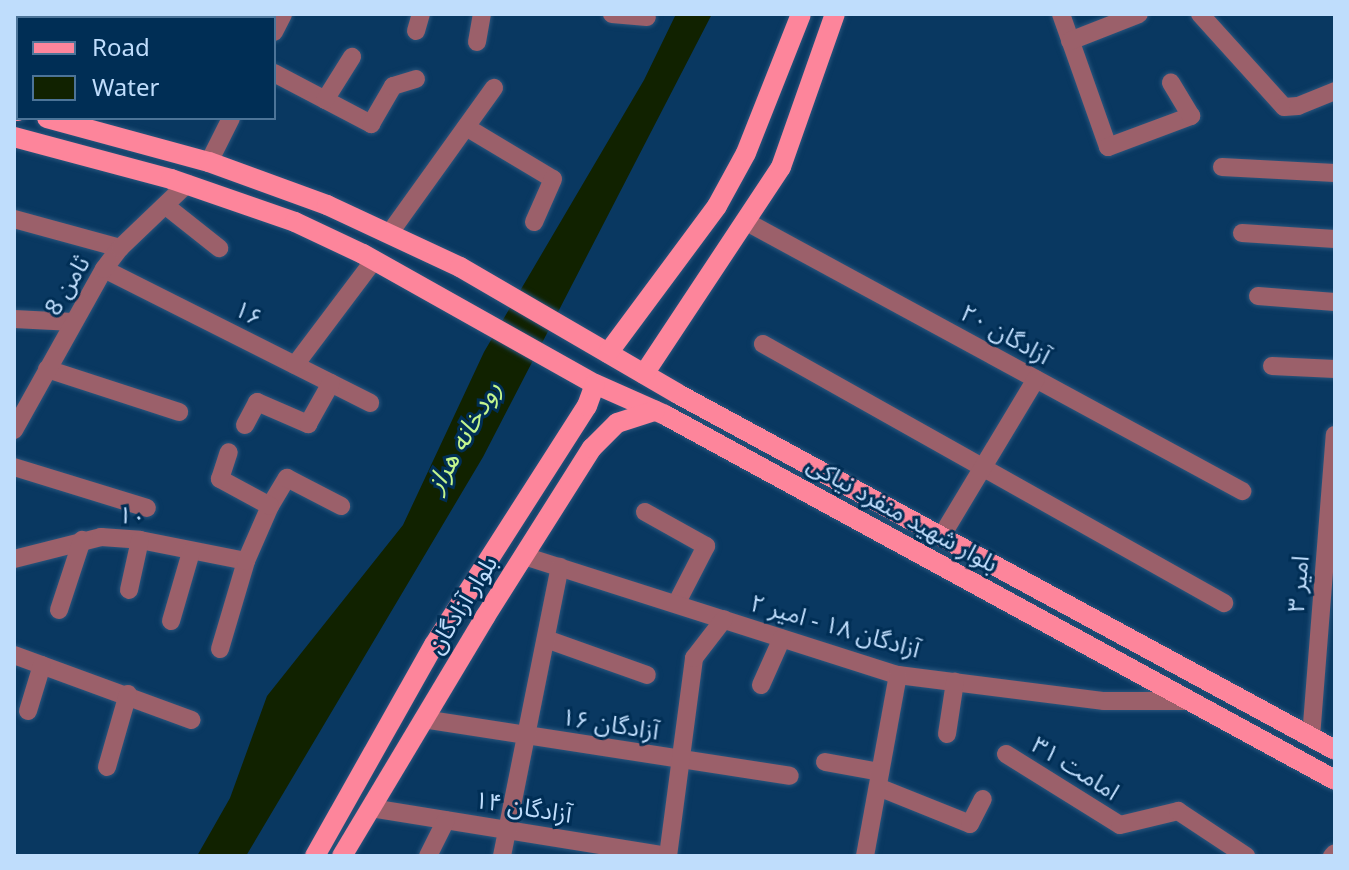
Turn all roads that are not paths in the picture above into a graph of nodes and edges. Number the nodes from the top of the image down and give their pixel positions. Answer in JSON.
{"nodes":[{"id":1,"x":482,"y":14,"type":"edge"},
{"id":2,"x":612,"y":14,"type":"edge"},
{"id":3,"x":801,"y":14,"type":"edge"},
{"id":4,"x":835,"y":14,"type":"edge"},
{"id":5,"x":1061,"y":14,"type":"edge"},
{"id":6,"x":1139,"y":14,"type":"edge"},
{"id":7,"x":1200,"y":14,"type":"edge"},
{"id":8,"x":647,"y":17,"type":"dead end"},
{"id":9,"x":1070,"y":41,"type":"junction"},
{"id":10,"x":477,"y":42,"type":"dead end"},
{"id":11,"x":352,"y":57,"type":"dead end"},
{"id":12,"x":276,"y":74,"type":"edge"},
{"id":13,"x":416,"y":79,"type":"dead end"},
{"id":14,"x":1171,"y":83,"type":"dead end"},
{"id":15,"x":494,"y":88,"type":"dead end"},
{"id":16,"x":1335,"y":91,"type":"edge"},
{"id":17,"x":325,"y":100,"type":"junction"},
{"id":18,"x":54,"y":120,"type":"edge"},
{"id":19,"x":230,"y":120,"type":"edge"},
{"id":20,"x":466,"y":127,"type":"junction"},
{"id":21,"x":14,"y":137,"type":"edge"},
{"id":22,"x":209,"y":162,"type":"junction"},
{"id":23,"x":1222,"y":167,"type":"dead end"},
{"id":24,"x":1335,"y":173,"type":"edge"},
{"id":25,"x":187,"y":184,"type":"junction"},
{"id":26,"x":166,"y":206,"type":"junction"},
{"id":27,"x":717,"y":206,"type":"junction"},
{"id":28,"x":14,"y":219,"type":"edge"},
{"id":29,"x":745,"y":221,"type":"junction"},
{"id":30,"x":534,"y":222,"type":"dead end"},
{"id":31,"x":367,"y":224,"type":"junction"},
{"id":32,"x":1242,"y":233,"type":"dead end"},
{"id":33,"x":389,"y":234,"type":"junction"},
{"id":34,"x":1335,"y":239,"type":"edge"},
{"id":35,"x":120,"y":248,"type":"junction"},
{"id":36,"x":219,"y":248,"type":"dead end"},
{"id":37,"x":350,"y":248,"type":"junction"},
{"id":38,"x":374,"y":260,"type":"junction"},
{"id":39,"x":104,"y":269,"type":"junction"},
{"id":40,"x":1258,"y":296,"type":"dead end"},
{"id":41,"x":1335,"y":302,"type":"edge"},
{"id":42,"x":14,"y":319,"type":"edge"},
{"id":43,"x":73,"y":322,"type":"junction"},
{"id":44,"x":763,"y":344,"type":"dead end"},
{"id":45,"x":608,"y":353,"type":"junction"},
{"id":46,"x":295,"y":365,"type":"junction"},
{"id":47,"x":1272,"y":366,"type":"dead end"},
{"id":48,"x":47,"y":369,"type":"junction"},
{"id":49,"x":1335,"y":369,"type":"edge"},
{"id":50,"x":644,"y":374,"type":"junction"},
{"id":51,"x":1036,"y":379,"type":"junction"},
{"id":52,"x":331,"y":383,"type":"junction"},
{"id":53,"x":595,"y":384,"type":"junction"},
{"id":54,"x":370,"y":403,"type":"dead end"},
{"id":55,"x":655,"y":411,"type":"junction"},
{"id":56,"x":179,"y":412,"type":"dead end"},
{"id":57,"x":245,"y":425,"type":"dead end"},
{"id":58,"x":14,"y":426,"type":"edge"},
{"id":59,"x":1335,"y":435,"type":"edge"},
{"id":60,"x":229,"y":452,"type":"dead end"},
{"id":61,"x":14,"y":467,"type":"edge"},
{"id":62,"x":983,"y":467,"type":"junction"},
{"id":63,"x":814,"y":468,"type":"junction"},
{"id":64,"x":799,"y":488,"type":"junction"},
{"id":65,"x":852,"y":488,"type":"junction"},
{"id":66,"x":1242,"y":491,"type":"dead end"},
{"id":67,"x":270,"y":506,"type":"junction"},
{"id":68,"x":341,"y":506,"type":"dead end"},
{"id":69,"x":147,"y":508,"type":"dead end"},
{"id":70,"x":840,"y":510,"type":"junction"},
{"id":71,"x":645,"y":512,"type":"dead end"},
{"id":72,"x":941,"y":537,"type":"junction"},
{"id":73,"x":82,"y":540,"type":"junction"},
{"id":74,"x":140,"y":540,"type":"junction"},
{"id":75,"x":191,"y":552,"type":"junction"},
{"id":76,"x":524,"y":556,"type":"junction"},
{"id":77,"x":14,"y":559,"type":"edge"},
{"id":78,"x":246,"y":561,"type":"junction"},
{"id":79,"x":560,"y":567,"type":"junction"},
{"id":80,"x":129,"y":590,"type":"dead end"},
{"id":81,"x":1224,"y":603,"type":"dead end"},
{"id":82,"x":676,"y":604,"type":"junction"},
{"id":83,"x":59,"y":610,"type":"dead end"},
{"id":84,"x":454,"y":614,"type":"junction"},
{"id":85,"x":724,"y":619,"type":"junction"},
{"id":86,"x":171,"y":621,"type":"dead end"},
{"id":87,"x":479,"y":626,"type":"junction"},
{"id":88,"x":782,"y":638,"type":"junction"},
{"id":89,"x":546,"y":639,"type":"junction"},
{"id":90,"x":220,"y":649,"type":"dead end"},
{"id":91,"x":14,"y":655,"type":"edge"},
{"id":92,"x":42,"y":665,"type":"junction"},
{"id":93,"x":647,"y":675,"type":"dead end"},
{"id":94,"x":898,"y":675,"type":"junction"},
{"id":95,"x":955,"y":682,"type":"junction"},
{"id":96,"x":761,"y":685,"type":"dead end"},
{"id":97,"x":128,"y":694,"type":"junction"},
{"id":98,"x":1191,"y":701,"type":"junction"},
{"id":99,"x":28,"y":711,"type":"dead end"},
{"id":100,"x":423,"y":719,"type":"junction"},
{"id":101,"x":192,"y":720,"type":"dead end"},
{"id":102,"x":947,"y":734,"type":"dead end"},
{"id":103,"x":527,"y":736,"type":"junction"},
{"id":104,"x":1311,"y":737,"type":"junction"},
{"id":105,"x":1335,"y":750,"type":"edge"},
{"id":106,"x":1006,"y":754,"type":"dead end"},
{"id":107,"x":681,"y":761,"type":"junction"},
{"id":108,"x":825,"y":762,"type":"dead end"},
{"id":109,"x":107,"y":767,"type":"dead end"},
{"id":110,"x":790,"y":776,"type":"dead end"},
{"id":111,"x":879,"y":780,"type":"junction"},
{"id":112,"x":1335,"y":780,"type":"edge"},
{"id":113,"x":983,"y":799,"type":"dead end"},
{"id":114,"x":371,"y":808,"type":"junction"},
{"id":115,"x":446,"y":820,"type":"junction"},
{"id":116,"x":509,"y":830,"type":"junction"},
{"id":117,"x":315,"y":856,"type":"edge"},
{"id":118,"x":342,"y":856,"type":"edge"},
{"id":119,"x":428,"y":856,"type":"edge"},
{"id":120,"x":502,"y":856,"type":"edge"},
{"id":121,"x":665,"y":856,"type":"edge"},
{"id":122,"x":865,"y":856,"type":"edge"},
{"id":123,"x":1246,"y":856,"type":"edge"}],
"edges":[{"from":1,"to":10,"type":"street"},
{"from":2,"to":8,"type":"street"},
{"from":3,"to":27,"type":"main road"},
{"from":4,"to":29,"type":"main road"},
{"from":5,"to":9,"type":"street"},
{"from":6,"to":9,"type":"street"},
{"from":7,"to":16,"type":"street"},
{"from":9,"to":14,"type":"street"},
{"from":11,"to":17,"type":"street"},
{"from":12,"to":17,"type":"street"},
{"from":13,"to":17,"type":"street"},
{"from":15,"to":20,"type":"street"},
{"from":18,"to":22,"type":"main road","name":"بلوار شهید منفرد نیاکی"},
{"from":19,"to":22,"type":"street"},
{"from":20,"to":30,"type":"street"},
{"from":20,"to":33,"type":"street"},
{"from":21,"to":25,"type":"main road","name":"بلوار شهید منفرد نیاکی"},
{"from":22,"to":31,"type":"main road","name":"بلوار شهید منفرد نیاکی"},
{"from":23,"to":24,"type":"street"},
{"from":25,"to":26,"type":"street","name":"ثامن 8"},
{"from":25,"to":37,"type":"main road","name":"بلوار شهید منفرد نیاکی"},
{"from":26,"to":35,"type":"street","name":"ثامن 8"},
{"from":26,"to":36,"type":"street"},
{"from":27,"to":29,"type":"main road"},
{"from":27,"to":45,"type":"main road"},
{"from":28,"to":35,"type":"street"},
{"from":29,"to":50,"type":"main road"},
{"from":29,"to":51,"type":"street","name":"آزادگان ۲۰"},
{"from":31,"to":33,"type":"main road","name":"بلوار شهید منفرد نیاکی"},
{"from":31,"to":37,"type":"main road"},
{"from":32,"to":34,"type":"street"},
{"from":33,"to":38,"type":"main road"},
{"from":33,"to":45,"type":"main road","name":"بلوار شهید منفرد نیاکی"},
{"from":35,"to":39,"type":"street","name":"ثامن 8"},
{"from":37,"to":38,"type":"main road","name":"بلوار شهید منفرد نیاکی"},
{"from":38,"to":46,"type":"street"},
{"from":38,"to":53,"type":"main road","name":"بلوار شهید منفرد نیاکی"},
{"from":39,"to":43,"type":"street","name":"ثامن 8"},
{"from":39,"to":46,"type":"street","name":"۱۶"},
{"from":40,"to":41,"type":"street"},
{"from":42,"to":43,"type":"street"},
{"from":43,"to":48,"type":"street","name":"ثامن 8"},
{"from":44,"to":62,"type":"street"},
{"from":45,"to":50,"type":"main road","name":"بلوار شهید منفرد نیاکی"},
{"from":46,"to":52,"type":"street","name":"۱۶"},
{"from":47,"to":49,"type":"street"},
{"from":48,"to":56,"type":"street"},
{"from":48,"to":58,"type":"street","name":"ثامن 8"},
{"from":50,"to":63,"type":"main road","name":"بلوار شهید منفرد نیاکی"},
{"from":51,"to":62,"type":"street"},
{"from":51,"to":66,"type":"street","name":"آزادگان ۲۰"},
{"from":52,"to":54,"type":"street","name":"۱۶"},
{"from":52,"to":57,"type":"street"},
{"from":53,"to":55,"type":"main road","name":"بلوار شهید منفرد نیاکی"},
{"from":53,"to":84,"type":"main road","name":"بلوار آزادگان"},
{"from":55,"to":64,"type":"main road","name":"بلوار شهید منفرد نیاکی"},
{"from":55,"to":76,"type":"main road","name":"بلوار آزادگان"},
{"from":59,"to":104,"type":"street","name":"امیر ۳"},
{"from":60,"to":67,"type":"street"},
{"from":61,"to":69,"type":"street"},
{"from":62,"to":72,"type":"street"},
{"from":62,"to":81,"type":"street"},
{"from":63,"to":64,"type":"main road"},
{"from":63,"to":65,"type":"main road","name":"بلوار شهید منفرد نیاکی"},
{"from":64,"to":70,"type":"main road","name":"بلوار شهید منفرد نیاکی"},
{"from":65,"to":70,"type":"main road"},
{"from":65,"to":72,"type":"main road","name":"بلوار شهید منفرد نیاکی"},
{"from":67,"to":68,"type":"street"},
{"from":67,"to":78,"type":"street"},
{"from":70,"to":98,"type":"main road","name":"بلوار شهید منفرد نیاکی"},
{"from":71,"to":82,"type":"street"},
{"from":72,"to":104,"type":"main road","name":"بلوار شهید منفرد نیاکی"},
{"from":73,"to":74,"type":"street","name":"۱۰"},
{"from":73,"to":77,"type":"street","name":"۱۰"},
{"from":73,"to":83,"type":"street"},
{"from":74,"to":75,"type":"street","name":"۱۰"},
{"from":74,"to":80,"type":"street"},
{"from":75,"to":78,"type":"street","name":"۱۰"},
{"from":75,"to":86,"type":"street"},
{"from":76,"to":79,"type":"street","name":"آزادگان ۱۸ - امیر ۲"},
{"from":76,"to":87,"type":"main road","name":"بلوار آزادگان"},
{"from":78,"to":90,"type":"street"},
{"from":79,"to":82,"type":"street","name":"آزادگان ۱۸ - امیر ۲"},
{"from":79,"to":89,"type":"street"},
{"from":82,"to":85,"type":"street","name":"آزادگان ۱۸ - امیر ۲"},
{"from":84,"to":87,"type":"main road"},
{"from":84,"to":117,"type":"main road","name":"بلوار آزادگان"},
{"from":85,"to":88,"type":"street","name":"آزادگان ۱۸ - امیر ۲"},
{"from":85,"to":107,"type":"street"},
{"from":87,"to":100,"type":"main road","name":"بلوار آزادگان"},
{"from":88,"to":94,"type":"street","name":"آزادگان ۱۸ - امیر ۲"},
{"from":88,"to":96,"type":"street"},
{"from":89,"to":93,"type":"street"},
{"from":89,"to":103,"type":"street"},
{"from":91,"to":92,"type":"street"},
{"from":92,"to":97,"type":"street"},
{"from":92,"to":99,"type":"street"},
{"from":94,"to":95,"type":"street","name":"آزادگان ۱۸ - امیر ۲"},
{"from":94,"to":111,"type":"street"},
{"from":95,"to":98,"type":"street","name":"آزادگان ۱۸ - امیر ۲"},
{"from":95,"to":102,"type":"street"},
{"from":97,"to":101,"type":"street"},
{"from":97,"to":109,"type":"street"},
{"from":98,"to":112,"type":"main road","name":"بلوار شهید منفرد نیاکی"},
{"from":100,"to":103,"type":"street","name":"آزادگان ۱۶"},
{"from":100,"to":114,"type":"main road","name":"بلوار آزادگان"},
{"from":103,"to":107,"type":"street","name":"آزادگان ۱۶"},
{"from":103,"to":116,"type":"street"},
{"from":104,"to":105,"type":"main road","name":"بلوار شهید منفرد نیاکی"},
{"from":106,"to":123,"type":"street","name":"امامت ۳۱"},
{"from":107,"to":110,"type":"street","name":"آزادگان ۱۶"},
{"from":107,"to":121,"type":"street"},
{"from":108,"to":111,"type":"street"},
{"from":111,"to":113,"type":"street"},
{"from":111,"to":122,"type":"street"},
{"from":114,"to":115,"type":"street","name":"آزادگان ۱۴"},
{"from":114,"to":118,"type":"main road","name":"بلوار آزادگان"},
{"from":115,"to":116,"type":"street","name":"آزادگان ۱۴"},
{"from":115,"to":119,"type":"street"},
{"from":116,"to":120,"type":"street"},
{"from":116,"to":121,"type":"street","name":"آزادگان ۱۴"}]}
